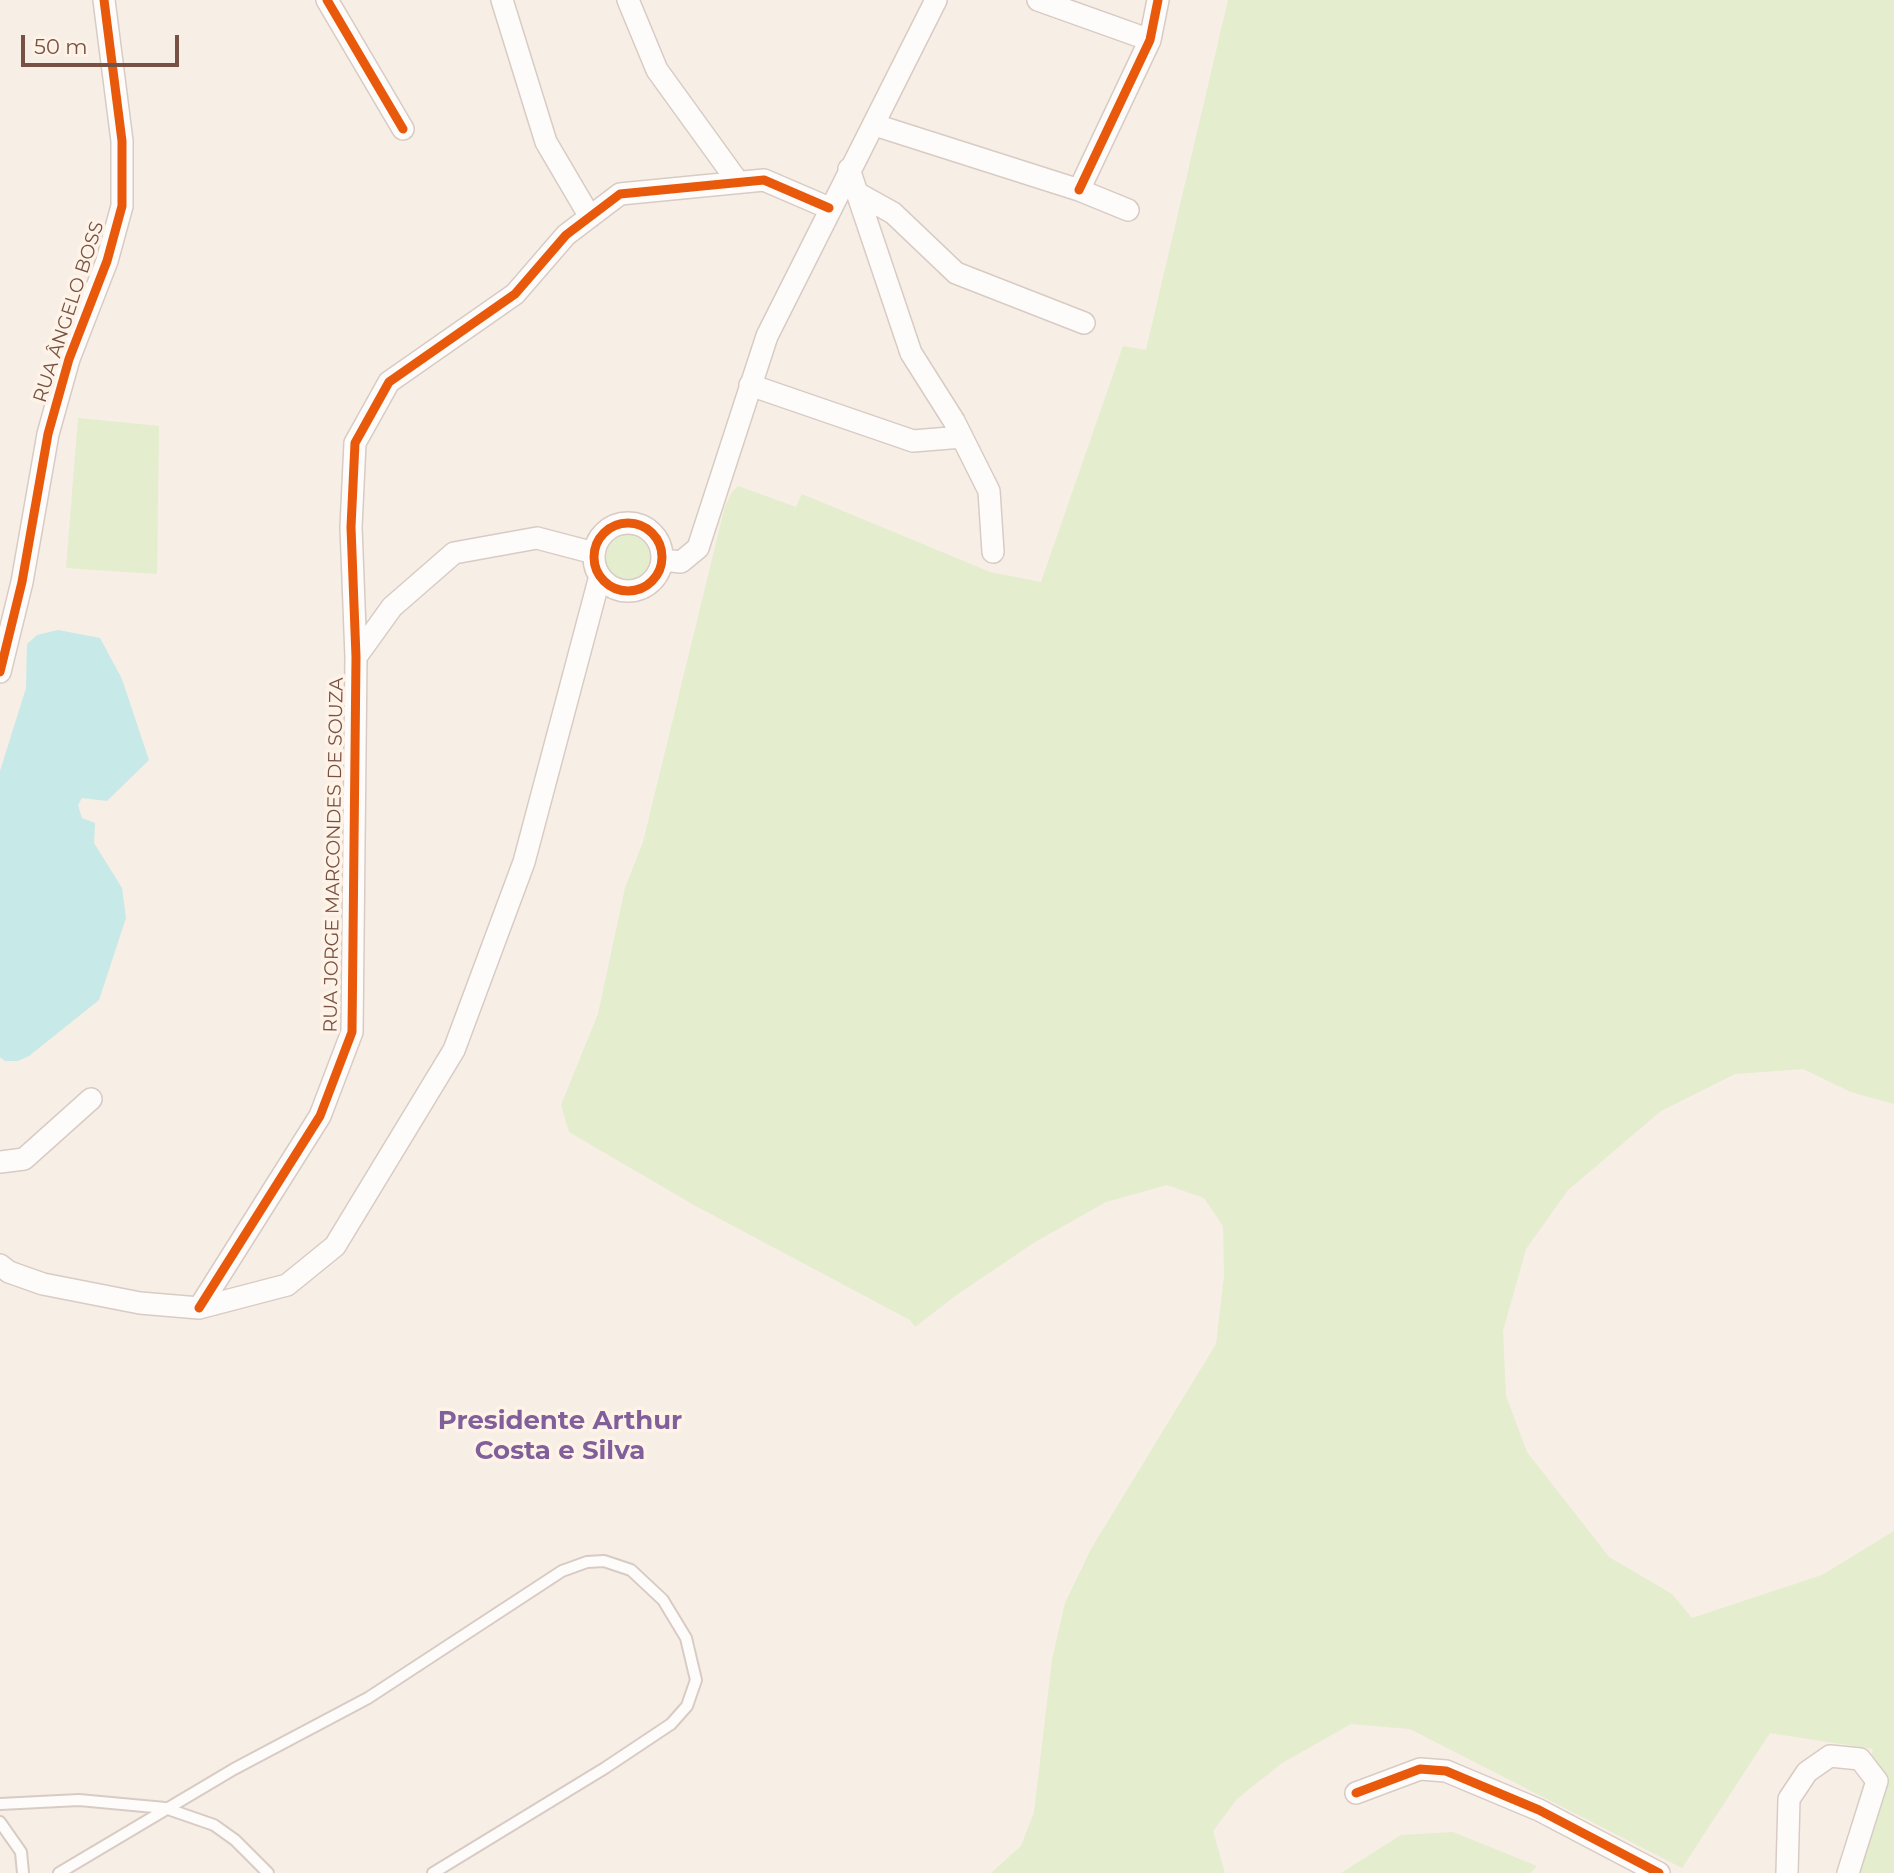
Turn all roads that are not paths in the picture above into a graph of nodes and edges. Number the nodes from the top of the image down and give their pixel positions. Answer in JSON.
{"nodes":[{"id":1,"x":104,"y":0,"type":"edge"},
{"id":2,"x":327,"y":0,"type":"edge"},
{"id":3,"x":502,"y":0,"type":"edge"},
{"id":4,"x":628,"y":0,"type":"edge"},
{"id":5,"x":936,"y":0,"type":"edge"},
{"id":6,"x":1038,"y":0,"type":"edge"},
{"id":7,"x":1158,"y":0,"type":"edge"},
{"id":8,"x":1150,"y":40,"type":"junction"},
{"id":9,"x":876,"y":125,"type":"junction"},
{"id":10,"x":403,"y":129,"type":"dead end"},
{"id":11,"x":849,"y":169,"type":"junction"},
{"id":12,"x":738,"y":182,"type":"junction"},
{"id":13,"x":1079,"y":190,"type":"junction"},
{"id":14,"x":857,"y":193,"type":"junction"},
{"id":15,"x":829,"y":208,"type":"junction"},
{"id":16,"x":1128,"y":210,"type":"dead end"},
{"id":17,"x":590,"y":217,"type":"junction"},
{"id":18,"x":1084,"y":323,"type":"dead end"},
{"id":19,"x":751,"y":385,"type":"junction"},
{"id":20,"x":962,"y":437,"type":"junction"},
{"id":21,"x":993,"y":552,"type":"dead end"},
{"id":22,"x":594,"y":553,"type":"junction"},
{"id":23,"x":662,"y":560,"type":"junction"},
{"id":24,"x":600,"y":576,"type":"junction"},
{"id":25,"x":356,"y":657,"type":"junction"},
{"id":26,"x":0,"y":672,"type":"edge"},
{"id":27,"x":91,"y":1099,"type":"dead end"},
{"id":28,"x":0,"y":1162,"type":"edge"},
{"id":29,"x":0,"y":1265,"type":"edge"},
{"id":30,"x":199,"y":1308,"type":"junction"},
{"id":31,"x":1885,"y":1776,"type":"edge"},
{"id":32,"x":1356,"y":1793,"type":"dead end"},
{"id":33,"x":0,"y":1804,"type":"edge"},
{"id":34,"x":165,"y":1808,"type":"junction"},
{"id":35,"x":0,"y":1822,"type":"edge"},
{"id":36,"x":23,"y":1873,"type":"edge"},
{"id":37,"x":60,"y":1873,"type":"edge"},
{"id":38,"x":268,"y":1873,"type":"edge"},
{"id":39,"x":433,"y":1873,"type":"edge"},
{"id":40,"x":1659,"y":1873,"type":"edge"},
{"id":41,"x":1787,"y":1873,"type":"edge"},
{"id":42,"x":1848,"y":1873,"type":"edge"}],
"edges":[{"from":1,"to":26,"type":"street","name":"RUA ÂNGELO BOSS"},
{"from":2,"to":10,"type":"street"},
{"from":3,"to":17,"type":"street"},
{"from":4,"to":12,"type":"street"},
{"from":5,"to":9,"type":"street"},
{"from":6,"to":8,"type":"street"},
{"from":7,"to":8,"type":"street"},
{"from":8,"to":13,"type":"street"},
{"from":9,"to":11,"type":"street"},
{"from":9,"to":13,"type":"street"},
{"from":11,"to":14,"type":"street"},
{"from":11,"to":15,"type":"street"},
{"from":12,"to":15,"type":"street","name":"RUA JORGE MARCONDES DE SOUZA"},
{"from":12,"to":17,"type":"street","name":"RUA JORGE MARCONDES DE SOUZA"},
{"from":13,"to":16,"type":"street"},
{"from":14,"to":18,"type":"street"},
{"from":14,"to":20,"type":"street"},
{"from":15,"to":19,"type":"street"},
{"from":17,"to":25,"type":"street","name":"RUA JORGE MARCONDES DE SOUZA"},
{"from":19,"to":20,"type":"street"},
{"from":19,"to":23,"type":"street"},
{"from":20,"to":21,"type":"street"},
{"from":22,"to":23,"type":"street"},
{"from":22,"to":24,"type":"street"},
{"from":22,"to":25,"type":"street"},
{"from":23,"to":24,"type":"street"},
{"from":24,"to":30,"type":"street"},
{"from":25,"to":30,"type":"street","name":"RUA JORGE MARCONDES DE SOUZA"},
{"from":27,"to":28,"type":"street"},
{"from":29,"to":30,"type":"street"},
{"from":31,"to":41,"type":"street"},
{"from":31,"to":42,"type":"street"},
{"from":32,"to":40,"type":"street"},
{"from":33,"to":34,"type":"lane"},
{"from":34,"to":37,"type":"lane"},
{"from":34,"to":38,"type":"lane"},
{"from":34,"to":39,"type":"lane"},
{"from":35,"to":36,"type":"lane"}]}
